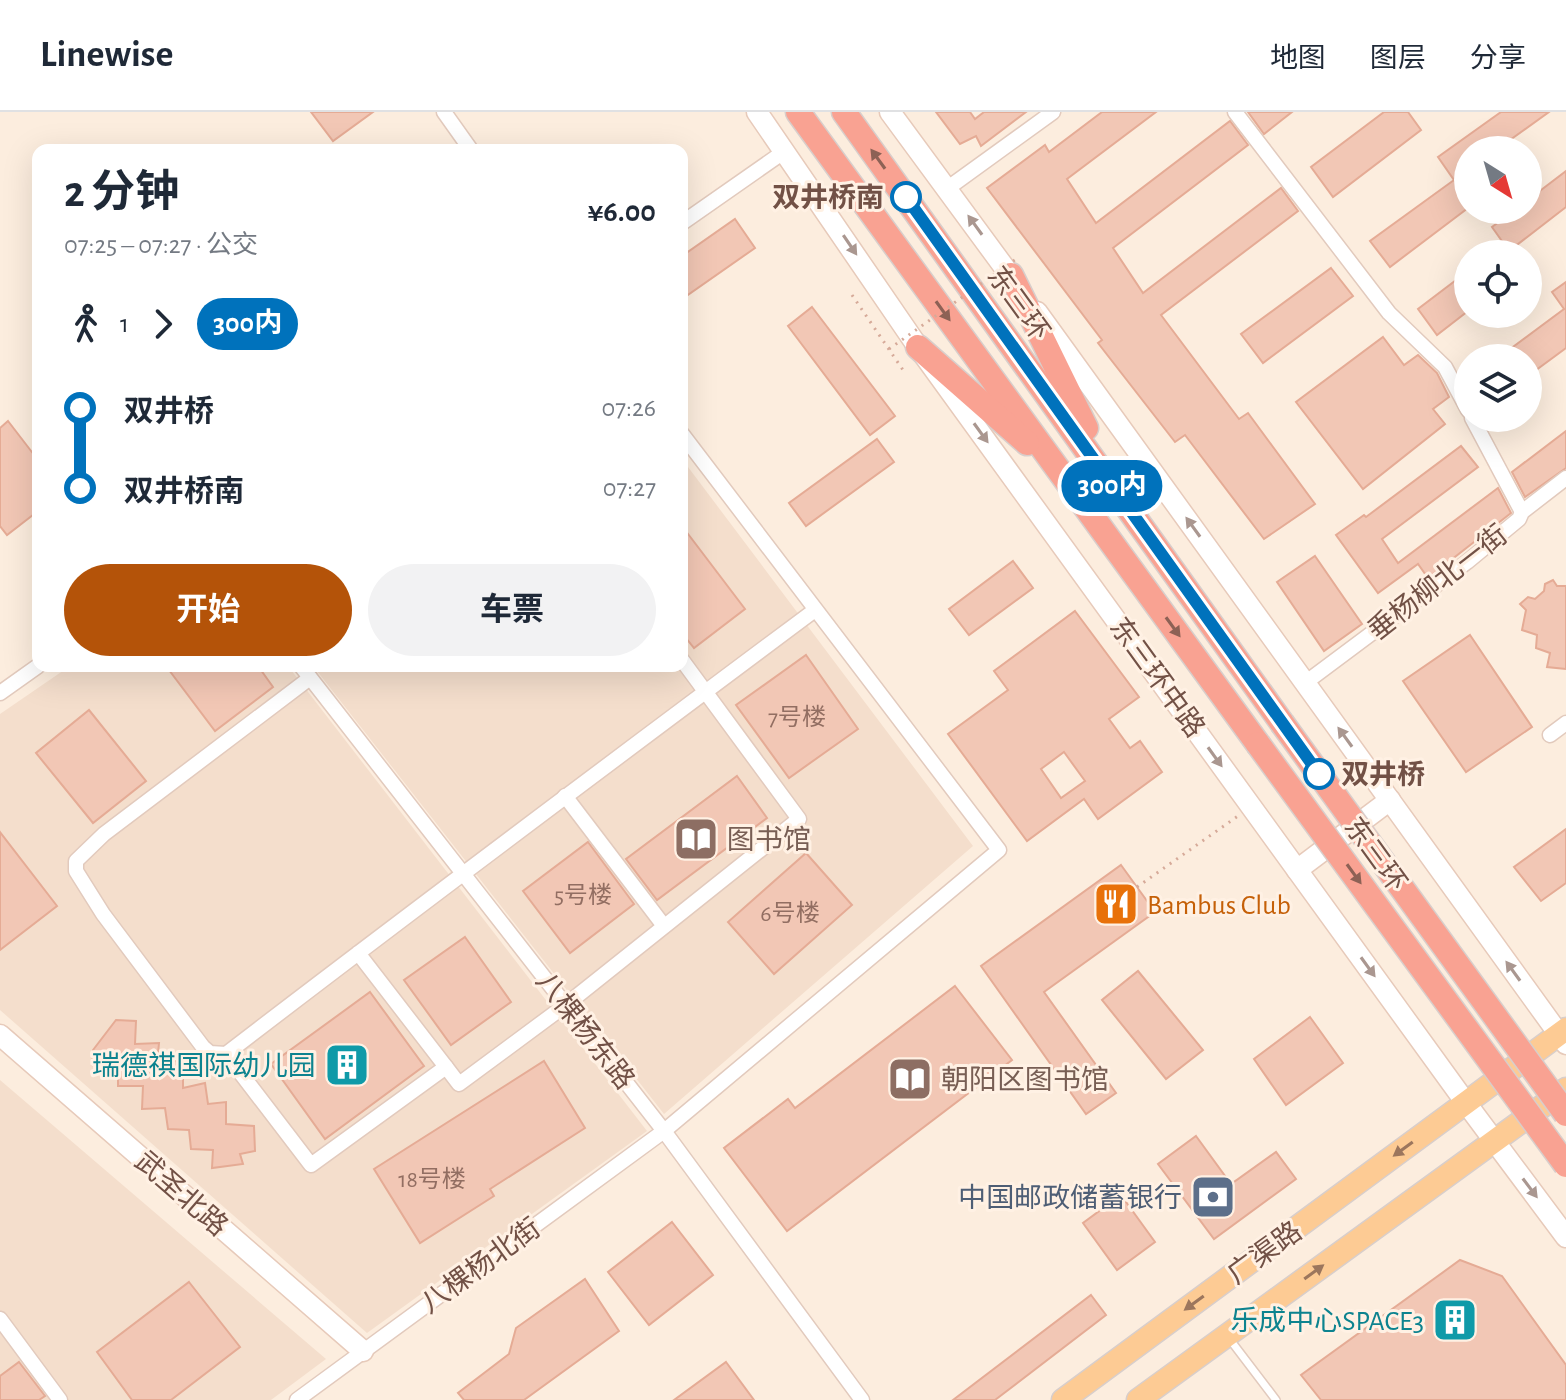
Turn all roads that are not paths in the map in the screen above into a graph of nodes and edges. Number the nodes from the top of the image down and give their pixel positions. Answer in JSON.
{"nodes":[{"id":1,"x":444,"y":112,"type":"edge"},
{"id":2,"x":757,"y":112,"type":"edge"},
{"id":3,"x":798,"y":112,"type":"edge"},
{"id":4,"x":844,"y":112,"type":"edge"},
{"id":5,"x":890,"y":112,"type":"edge"},
{"id":6,"x":1053,"y":112,"type":"edge"},
{"id":7,"x":1235,"y":112,"type":"edge"},
{"id":8,"x":467,"y":144,"type":"edge"},
{"id":9,"x":785,"y":151,"type":"junction"},
{"id":10,"x":948,"y":188,"type":"junction"},
{"id":11,"x":688,"y":219,"type":"edge"},
{"id":12,"x":1015,"y":266,"type":"junction"},
{"id":13,"x":918,"y":347,"type":"junction"},
{"id":14,"x":1454,"y":384,"type":"edge"},
{"id":15,"x":1479,"y":432,"type":"edge"},
{"id":16,"x":688,"y":442,"type":"edge"},
{"id":17,"x":1061,"y":474,"type":"junction"},
{"id":18,"x":1566,"y":478,"type":"edge"},
{"id":19,"x":1116,"y":491,"type":"junction"},
{"id":20,"x":1522,"y":512,"type":"junction"},
{"id":21,"x":815,"y":610,"type":"junction"},
{"id":22,"x":688,"y":668,"type":"edge"},
{"id":23,"x":32,"y":670,"type":"edge"},
{"id":24,"x":307,"y":672,"type":"edge"},
{"id":25,"x":309,"y":672,"type":"edge"},
{"id":26,"x":1305,"y":683,"type":"junction"},
{"id":27,"x":705,"y":692,"type":"junction"},
{"id":28,"x":0,"y":693,"type":"edge"},
{"id":29,"x":1566,"y":723,"type":"edge"},
{"id":30,"x":1550,"y":735,"type":"dead end"},
{"id":31,"x":565,"y":796,"type":"junction"},
{"id":32,"x":1390,"y":800,"type":"junction"},
{"id":33,"x":1297,"y":870,"type":"junction"},
{"id":34,"x":462,"y":873,"type":"junction"},
{"id":35,"x":664,"y":926,"type":"junction"},
{"id":36,"x":358,"y":953,"type":"junction"},
{"id":37,"x":567,"y":1004,"type":"junction"},
{"id":38,"x":0,"y":1035,"type":"edge"},
{"id":39,"x":1564,"y":1036,"type":"edge"},
{"id":40,"x":226,"y":1054,"type":"junction"},
{"id":41,"x":446,"y":1067,"type":"junction"},
{"id":42,"x":1566,"y":1089,"type":"edge"},
{"id":43,"x":1466,"y":1103,"type":"junction"},
{"id":44,"x":1566,"y":1116,"type":"edge"},
{"id":45,"x":664,"y":1131,"type":"junction"},
{"id":46,"x":1494,"y":1140,"type":"junction"},
{"id":47,"x":1566,"y":1165,"type":"edge"},
{"id":48,"x":1566,"y":1237,"type":"edge"},
{"id":49,"x":0,"y":1319,"type":"edge"},
{"id":50,"x":1227,"y":1336,"type":"junction"},
{"id":51,"x":363,"y":1351,"type":"junction"},
{"id":52,"x":60,"y":1400,"type":"edge"},
{"id":53,"x":297,"y":1400,"type":"edge"},
{"id":54,"x":862,"y":1400,"type":"edge"},
{"id":55,"x":1063,"y":1400,"type":"edge"},
{"id":56,"x":1138,"y":1400,"type":"edge"},
{"id":57,"x":1276,"y":1400,"type":"edge"}],
"edges":[{"from":1,"to":8,"type":"street"},
{"from":2,"to":9,"type":"street","name":"东三环中路"},
{"from":3,"to":17,"type":"highway","name":"东三环","one_way":true},
{"from":19,"to":4,"type":"highway","name":"东三环","one_way":true},
{"from":5,"to":10,"type":"street"},
{"from":6,"to":10,"type":"street"},
{"from":7,"to":14,"type":"street"},
{"from":9,"to":11,"type":"street"},
{"from":9,"to":13,"type":"street","name":"东三环中路","one_way":true},
{"from":12,"to":10,"type":"street","one_way":true},
{"from":12,"to":19,"type":"highway"},
{"from":26,"to":12,"type":"street","one_way":true},
{"from":13,"to":17,"type":"highway"},
{"from":13,"to":33,"type":"street","name":"东三环中路","one_way":true},
{"from":15,"to":20,"type":"street"},
{"from":16,"to":21,"type":"street"},
{"from":17,"to":47,"type":"highway","name":"东三环","one_way":true,"bridge":true},
{"from":18,"to":20,"type":"street","name":"垂杨柳北一街"},
{"from":19,"to":44,"type":"highway","name":"东三环","bridge":true},
{"from":20,"to":26,"type":"street","name":"垂杨柳北一街"},
{"from":21,"to":27,"type":"street"},
{"from":21,"to":45,"type":"street","name":"八棵杨北街"},
{"from":22,"to":27,"type":"street"},
{"from":23,"to":28,"type":"street"},
{"from":24,"to":40,"type":"street"},
{"from":25,"to":34,"type":"street","name":"八棵杨东路"},
{"from":32,"to":26,"type":"street","one_way":true},
{"from":27,"to":31,"type":"street"},
{"from":27,"to":35,"type":"street"},
{"from":29,"to":30,"type":"street"},
{"from":31,"to":34,"type":"street"},
{"from":31,"to":35,"type":"street"},
{"from":32,"to":33,"type":"street"},
{"from":39,"to":32,"type":"street","one_way":true},
{"from":33,"to":43,"type":"street","name":"东三环中路","one_way":true},
{"from":34,"to":36,"type":"street"},
{"from":34,"to":37,"type":"street","name":"八棵杨东路"},
{"from":35,"to":37,"type":"street"},
{"from":36,"to":40,"type":"street"},
{"from":36,"to":41,"type":"street"},
{"from":37,"to":41,"type":"street"},
{"from":37,"to":45,"type":"street","name":"八棵杨东路"},
{"from":38,"to":51,"type":"street","name":"武圣北路"},
{"from":39,"to":43,"type":"main road","name":"广渠路"},
{"from":40,"to":41,"type":"street"},
{"from":42,"to":46,"type":"main road","name":"广渠路"},
{"from":43,"to":46,"type":"street","name":"东三环中路"},
{"from":43,"to":55,"type":"main road","name":"广渠路","one_way":true},
{"from":44,"to":46,"type":"street"},
{"from":45,"to":51,"type":"street","name":"八棵杨北街"},
{"from":45,"to":54,"type":"street","name":"八棵杨东路"},
{"from":46,"to":48,"type":"street","name":"东三环中路","one_way":true},
{"from":50,"to":46,"type":"main road","name":"广渠路","one_way":true},
{"from":49,"to":52,"type":"street"},
{"from":50,"to":56,"type":"main road","name":"广渠路"},
{"from":50,"to":57,"type":"lane"},
{"from":51,"to":53,"type":"street","name":"八棵杨北街"}]}
